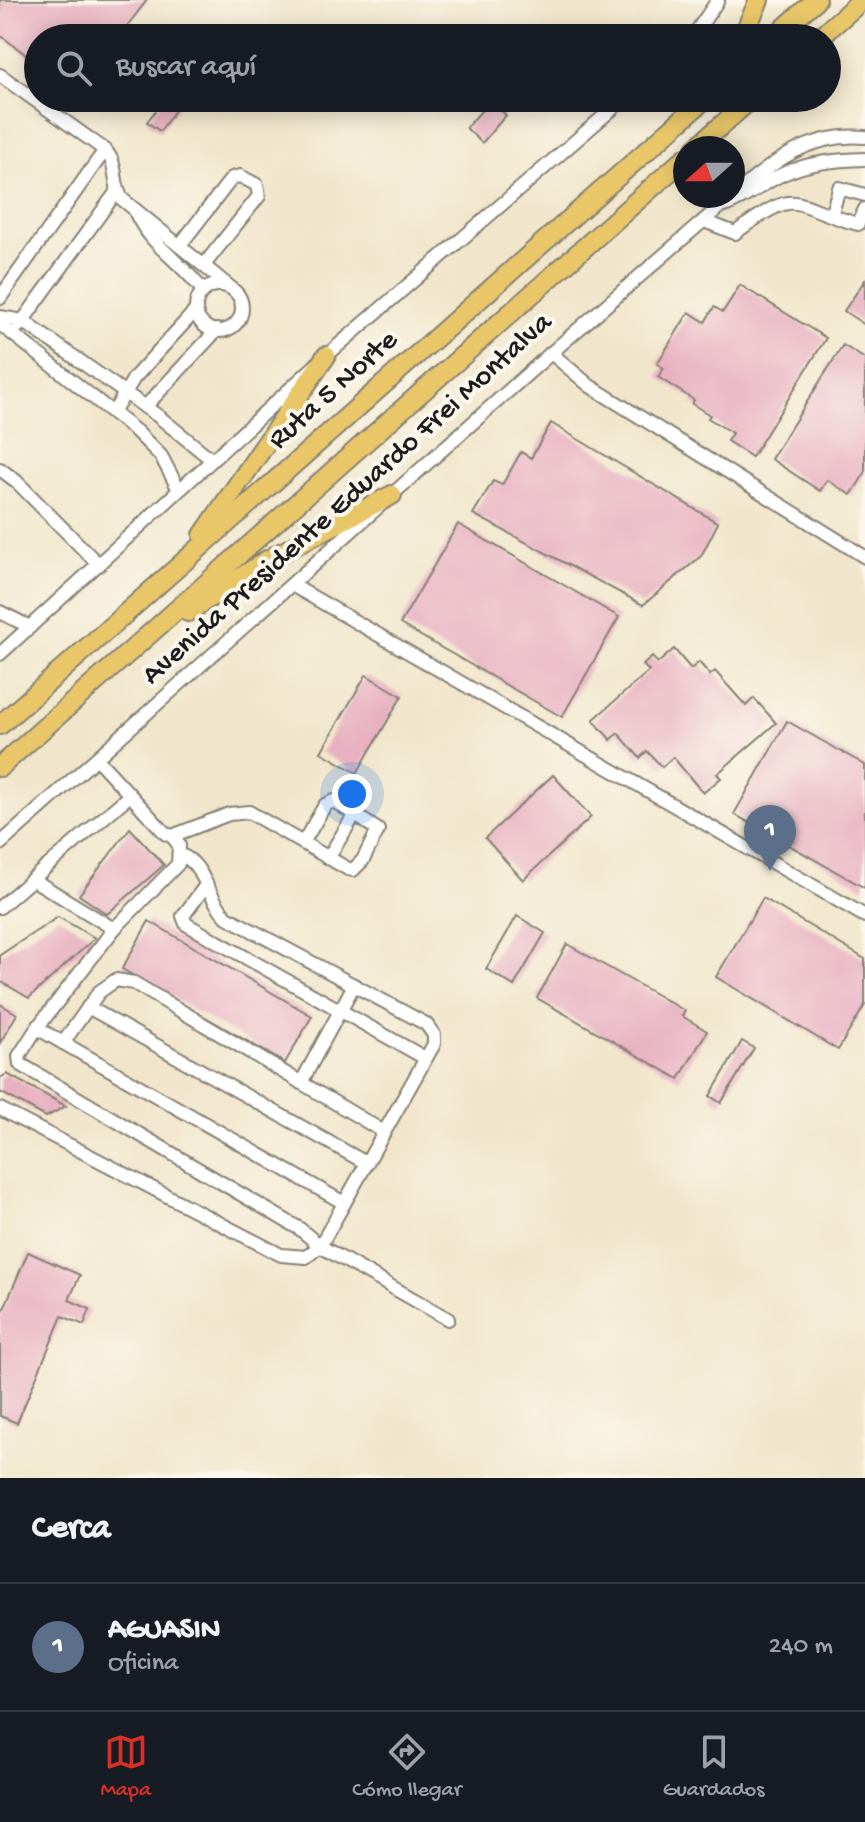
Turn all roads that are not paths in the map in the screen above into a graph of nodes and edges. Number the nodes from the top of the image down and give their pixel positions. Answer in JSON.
{"nodes":[{"id":1,"x":718,"y":0,"type":"edge"},
{"id":2,"x":759,"y":0,"type":"edge"},
{"id":3,"x":816,"y":0,"type":"edge"},
{"id":4,"x":862,"y":0,"type":"edge"},
{"id":5,"x":702,"y":24,"type":"edge"},
{"id":6,"x":748,"y":24,"type":"edge"},
{"id":7,"x":789,"y":24,"type":"edge"},
{"id":8,"x":835,"y":24,"type":"edge"},
{"id":9,"x":0,"y":75,"type":"edge"},
{"id":10,"x":24,"y":92,"type":"edge"},
{"id":11,"x":52,"y":112,"type":"edge"},
{"id":12,"x":609,"y":112,"type":"edge"},
{"id":13,"x":689,"y":112,"type":"edge"},
{"id":14,"x":736,"y":112,"type":"edge"},
{"id":15,"x":709,"y":136,"type":"edge"},
{"id":16,"x":865,"y":137,"type":"edge"},
{"id":17,"x":105,"y":150,"type":"junction"},
{"id":18,"x":865,"y":159,"type":"edge"},
{"id":19,"x":673,"y":169,"type":"edge"},
{"id":20,"x":745,"y":186,"type":"edge"},
{"id":21,"x":117,"y":191,"type":"junction"},
{"id":22,"x":865,"y":195,"type":"edge"},
{"id":23,"x":745,"y":198,"type":"edge"},
{"id":24,"x":134,"y":208,"type":"junction"},
{"id":25,"x":718,"y":208,"type":"edge"},
{"id":26,"x":865,"y":209,"type":"edge"},
{"id":27,"x":832,"y":213,"type":"junction"},
{"id":28,"x":704,"y":221,"type":"junction"},
{"id":29,"x":180,"y":245,"type":"junction"},
{"id":30,"x":204,"y":265,"type":"junction"},
{"id":31,"x":231,"y":288,"type":"junction"},
{"id":32,"x":203,"y":291,"type":"junction"},
{"id":33,"x":0,"y":298,"type":"edge"},
{"id":34,"x":196,"y":310,"type":"junction"},
{"id":35,"x":0,"y":317,"type":"edge"},
{"id":36,"x":23,"y":321,"type":"junction"},
{"id":37,"x":0,"y":324,"type":"edge"},
{"id":38,"x":217,"y":330,"type":"junction"},
{"id":39,"x":12,"y":336,"type":"junction"},
{"id":40,"x":551,"y":353,"type":"junction"},
{"id":41,"x":326,"y":356,"type":"junction"},
{"id":42,"x":125,"y":393,"type":"junction"},
{"id":43,"x":145,"y":407,"type":"junction"},
{"id":44,"x":113,"y":413,"type":"junction"},
{"id":45,"x":211,"y":459,"type":"junction"},
{"id":46,"x":0,"y":469,"type":"edge"},
{"id":47,"x":179,"y":490,"type":"junction"},
{"id":48,"x":392,"y":495,"type":"junction"},
{"id":49,"x":865,"y":557,"type":"edge"},
{"id":50,"x":99,"y":565,"type":"junction"},
{"id":51,"x":179,"y":567,"type":"junction"},
{"id":52,"x":292,"y":585,"type":"junction"},
{"id":53,"x":0,"y":612,"type":"edge"},
{"id":54,"x":30,"y":627,"type":"junction"},
{"id":55,"x":142,"y":641,"type":"junction"},
{"id":56,"x":0,"y":654,"type":"edge"},
{"id":57,"x":0,"y":725,"type":"edge"},
{"id":58,"x":97,"y":759,"type":"junction"},
{"id":59,"x":0,"y":767,"type":"edge"},
{"id":60,"x":130,"y":795,"type":"junction"},
{"id":61,"x":355,"y":814,"type":"junction"},
{"id":62,"x":172,"y":836,"type":"junction"},
{"id":63,"x":303,"y":843,"type":"junction"},
{"id":64,"x":0,"y":844,"type":"edge"},
{"id":65,"x":181,"y":855,"type":"junction"},
{"id":66,"x":328,"y":858,"type":"junction"},
{"id":67,"x":32,"y":879,"type":"junction"},
{"id":68,"x":206,"y":885,"type":"junction"},
{"id":69,"x":0,"y":907,"type":"edge"},
{"id":70,"x":865,"y":916,"type":"edge"},
{"id":71,"x":114,"y":929,"type":"junction"},
{"id":72,"x":354,"y":985,"type":"junction"},
{"id":73,"x":88,"y":1007,"type":"junction"},
{"id":74,"x":340,"y":1011,"type":"junction"},
{"id":75,"x":37,"y":1028,"type":"junction"},
{"id":76,"x":63,"y":1043,"type":"junction"},
{"id":77,"x":425,"y":1058,"type":"junction"},
{"id":78,"x":301,"y":1083,"type":"junction"},
{"id":79,"x":0,"y":1109,"type":"edge"},
{"id":80,"x":384,"y":1132,"type":"junction"},
{"id":81,"x":366,"y":1163,"type":"junction"},
{"id":82,"x":344,"y":1203,"type":"junction"},
{"id":83,"x":320,"y":1246,"type":"junction"},
{"id":84,"x":448,"y":1319,"type":"dead end"}],
"edges":[{"from":1,"to":5,"type":"street"},
{"from":2,"to":6,"type":"highway"},
{"from":3,"to":7,"type":"highway"},
{"from":4,"to":8,"type":"highway"},
{"from":9,"to":10,"type":"street"},
{"from":11,"to":17,"type":"street"},
{"from":12,"to":41,"type":"street"},
{"from":13,"to":51,"type":"highway","name":"Ruta 5 Norte"},
{"from":14,"to":15,"type":"highway"},
{"from":16,"to":20,"type":"street","name":"Avenida Presidente Eduardo Frei Montalva"},
{"from":17,"to":21,"type":"street"},
{"from":17,"to":33,"type":"street"},
{"from":18,"to":23,"type":"street"},
{"from":19,"to":55,"type":"highway","name":"Ruta 5 Norte"},
{"from":21,"to":24,"type":"street"},
{"from":21,"to":36,"type":"street"},
{"from":22,"to":27,"type":"street"},
{"from":24,"to":29,"type":"street"},
{"from":24,"to":32,"type":"street"},
{"from":25,"to":28,"type":"street","name":"Avenida Presidente Eduardo Frei Montalva"},
{"from":26,"to":27,"type":"street"},
{"from":27,"to":28,"type":"street"},
{"from":28,"to":40,"type":"street","name":"Avenida Presidente Eduardo Frei Montalva"},
{"from":29,"to":30,"type":"street"},
{"from":29,"to":30,"type":"street"},
{"from":30,"to":31,"type":"street"},
{"from":31,"to":32,"type":"street"},
{"from":31,"to":38,"type":"street"},
{"from":32,"to":34,"type":"street"},
{"from":34,"to":38,"type":"street"},
{"from":34,"to":42,"type":"street"},
{"from":35,"to":36,"type":"street"},
{"from":36,"to":39,"type":"street"},
{"from":36,"to":42,"type":"street"},
{"from":37,"to":39,"type":"street"},
{"from":38,"to":43,"type":"street"},
{"from":39,"to":44,"type":"street"},
{"from":40,"to":48,"type":"street","name":"Avenida Presidente Eduardo Frei Montalva"},
{"from":40,"to":49,"type":"street"},
{"from":41,"to":45,"type":"street"},
{"from":41,"to":51,"type":"highway"},
{"from":42,"to":43,"type":"street"},
{"from":42,"to":44,"type":"street"},
{"from":43,"to":45,"type":"street"},
{"from":44,"to":47,"type":"street"},
{"from":45,"to":47,"type":"street"},
{"from":46,"to":50,"type":"street"},
{"from":47,"to":50,"type":"street"},
{"from":48,"to":52,"type":"street","name":"Avenida Presidente Eduardo Frei Montalva"},
{"from":48,"to":55,"type":"highway"},
{"from":50,"to":54,"type":"street"},
{"from":51,"to":57,"type":"highway","name":"Ruta 5 Norte"},
{"from":52,"to":58,"type":"street","name":"Avenida Presidente Eduardo Frei Montalva"},
{"from":52,"to":70,"type":"street"},
{"from":53,"to":54,"type":"street"},
{"from":54,"to":56,"type":"street"},
{"from":55,"to":59,"type":"highway","name":"Ruta 5 Norte"},
{"from":58,"to":60,"type":"street"},
{"from":58,"to":64,"type":"street","name":"Avenida Presidente Eduardo Frei Montalva"},
{"from":60,"to":62,"type":"street"},
{"from":60,"to":67,"type":"street"},
{"from":61,"to":63,"type":"street"},
{"from":61,"to":66,"type":"street"},
{"from":61,"to":66,"type":"street"},
{"from":62,"to":63,"type":"street"},
{"from":62,"to":65,"type":"street"},
{"from":63,"to":66,"type":"street"},
{"from":65,"to":68,"type":"street"},
{"from":65,"to":71,"type":"street"},
{"from":67,"to":69,"type":"street"},
{"from":67,"to":71,"type":"street"},
{"from":68,"to":72,"type":"street"},
{"from":68,"to":74,"type":"street"},
{"from":71,"to":75,"type":"street"},
{"from":72,"to":74,"type":"street"},
{"from":72,"to":77,"type":"street"},
{"from":73,"to":76,"type":"street"},
{"from":73,"to":78,"type":"street"},
{"from":73,"to":81,"type":"street"},
{"from":74,"to":77,"type":"street"},
{"from":74,"to":78,"type":"street"},
{"from":75,"to":76,"type":"street"},
{"from":75,"to":83,"type":"street"},
{"from":76,"to":82,"type":"street"},
{"from":77,"to":80,"type":"street"},
{"from":78,"to":80,"type":"street"},
{"from":79,"to":83,"type":"street"},
{"from":80,"to":81,"type":"street"},
{"from":81,"to":82,"type":"street"},
{"from":82,"to":83,"type":"street"},
{"from":83,"to":84,"type":"street"}]}
